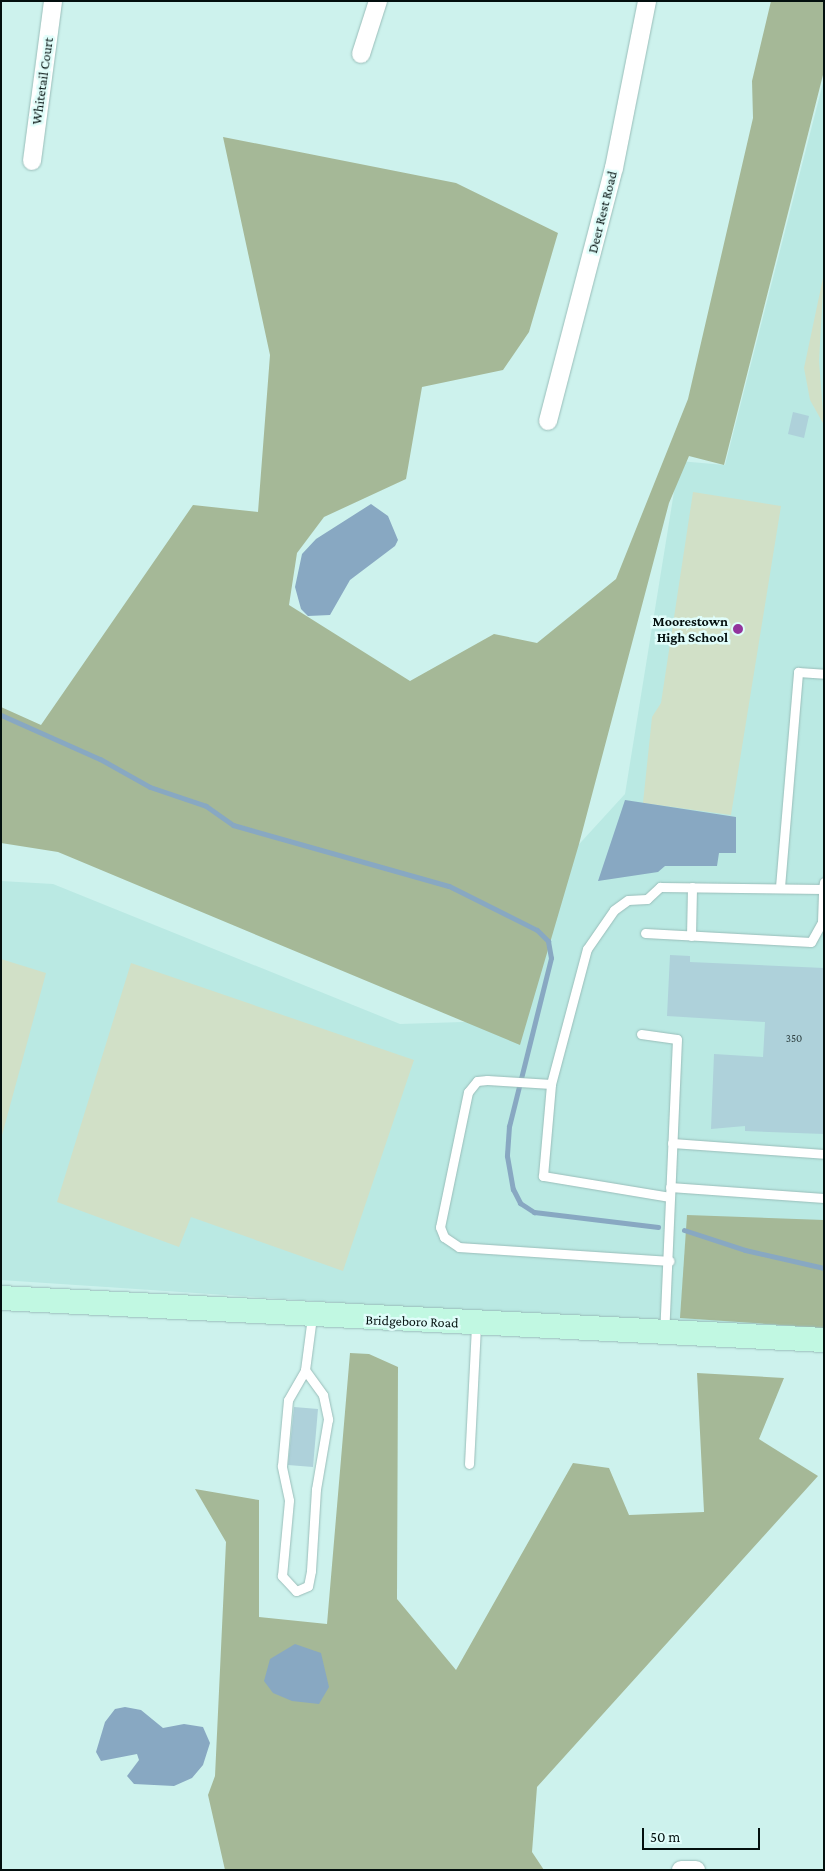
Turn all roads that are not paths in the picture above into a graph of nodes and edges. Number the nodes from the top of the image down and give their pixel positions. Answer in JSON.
{"nodes":[{"id":1,"x":53,"y":1,"type":"edge"},
{"id":2,"x":378,"y":1,"type":"edge"},
{"id":3,"x":647,"y":1,"type":"edge"},
{"id":4,"x":360,"y":54,"type":"dead end"},
{"id":5,"x":32,"y":161,"type":"dead end"},
{"id":6,"x":548,"y":421,"type":"dead end"},
{"id":7,"x":824,"y":674,"type":"edge"},
{"id":8,"x":824,"y":882,"type":"edge"},
{"id":9,"x":692,"y":887,"type":"junction"},
{"id":10,"x":780,"y":887,"type":"junction"},
{"id":11,"x":823,"y":889,"type":"edge"},
{"id":12,"x":646,"y":933,"type":"dead end"},
{"id":13,"x":691,"y":936,"type":"junction"},
{"id":14,"x":641,"y":1034,"type":"dead end"},
{"id":15,"x":551,"y":1084,"type":"junction"},
{"id":16,"x":672,"y":1143,"type":"junction"},
{"id":17,"x":824,"y":1154,"type":"edge"},
{"id":18,"x":670,"y":1187,"type":"junction"},
{"id":19,"x":670,"y":1197,"type":"junction"},
{"id":20,"x":824,"y":1198,"type":"edge"},
{"id":21,"x":670,"y":1261,"type":"junction"},
{"id":22,"x":1,"y":1298,"type":"edge"},
{"id":23,"x":312,"y":1317,"type":"junction"},
{"id":24,"x":476,"y":1324,"type":"junction"},
{"id":25,"x":664,"y":1332,"type":"junction"},
{"id":26,"x":824,"y":1340,"type":"edge"},
{"id":27,"x":305,"y":1370,"type":"junction"},
{"id":28,"x":469,"y":1464,"type":"dead end"},
{"id":29,"x":681,"y":1870,"type":"edge"},
{"id":30,"x":696,"y":1870,"type":"edge"}],
"edges":[{"from":1,"to":5,"type":"street","name":"Whitetail Court"},
{"from":2,"to":4,"type":"street"},
{"from":3,"to":6,"type":"street","name":"Deer Rest Road"},
{"from":7,"to":10,"type":"lane"},
{"from":8,"to":11,"type":"lane"},
{"from":9,"to":10,"type":"lane"},
{"from":9,"to":13,"type":"lane"},
{"from":9,"to":15,"type":"lane"},
{"from":10,"to":11,"type":"lane"},
{"from":11,"to":13,"type":"lane"},
{"from":12,"to":13,"type":"lane"},
{"from":14,"to":16,"type":"lane"},
{"from":15,"to":19,"type":"lane"},
{"from":15,"to":21,"type":"lane"},
{"from":16,"to":17,"type":"lane"},
{"from":16,"to":18,"type":"lane"},
{"from":18,"to":19,"type":"lane"},
{"from":18,"to":20,"type":"lane"},
{"from":19,"to":21,"type":"lane"},
{"from":21,"to":25,"type":"lane"},
{"from":22,"to":23,"type":"main road","name":"Bridgeboro Road"},
{"from":23,"to":24,"type":"main road","name":"Bridgeboro Road"},
{"from":23,"to":27,"type":"lane"},
{"from":24,"to":25,"type":"main road","name":"Bridgeboro Road"},
{"from":24,"to":28,"type":"lane"},
{"from":25,"to":26,"type":"main road","name":"Bridgeboro Road"},
{"from":27,"to":27,"type":"lane"},
{"from":29,"to":30,"type":"street"}]}
